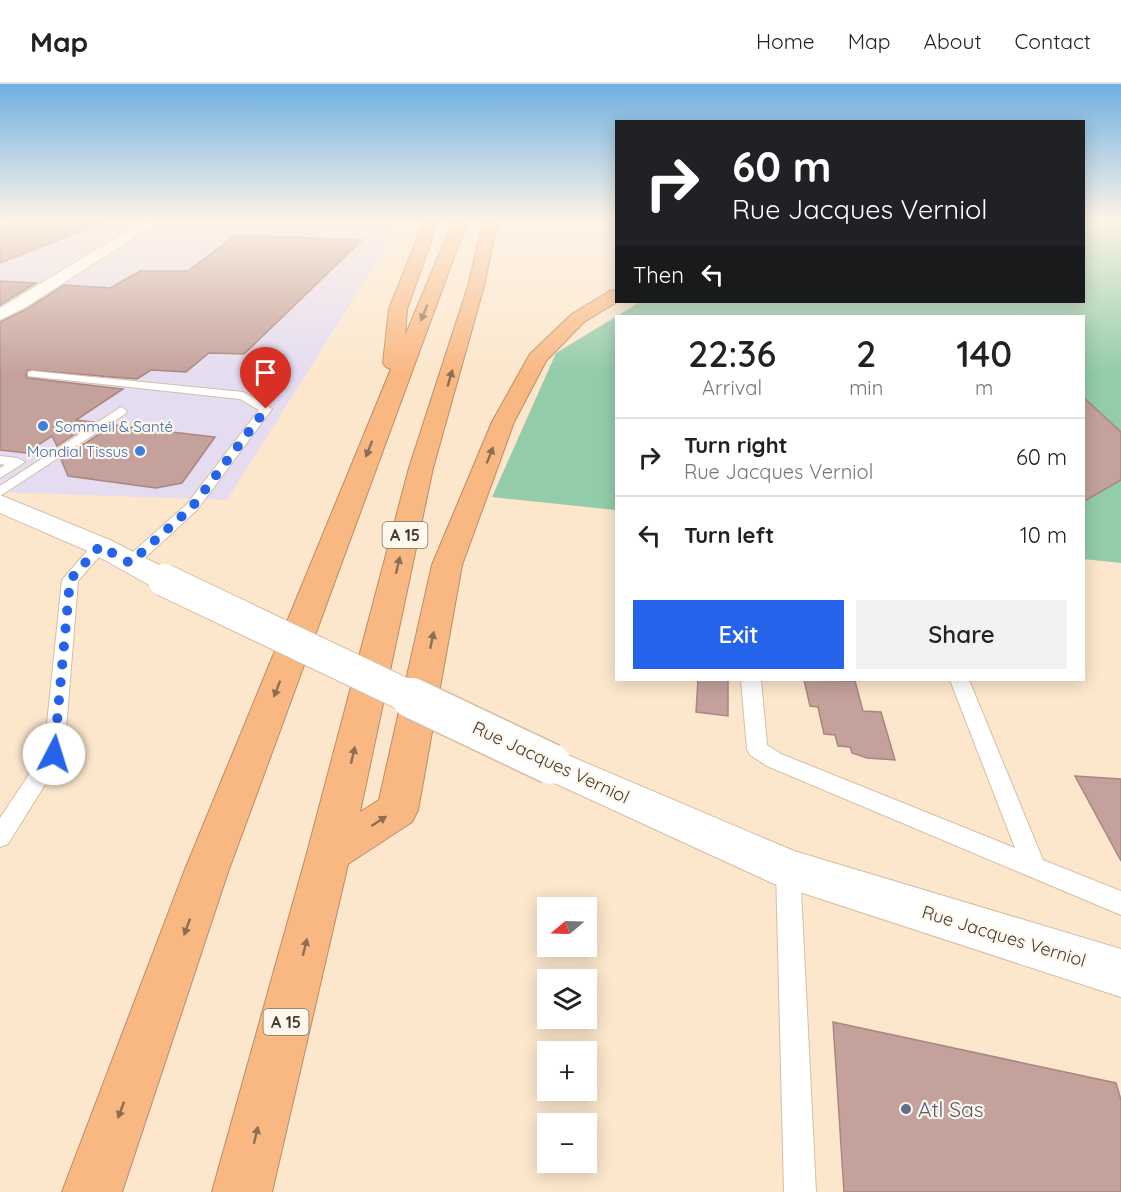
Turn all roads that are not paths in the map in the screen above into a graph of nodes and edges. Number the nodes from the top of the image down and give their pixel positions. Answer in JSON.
{"nodes":[{"id":1,"x":72,"y":271,"type":"edge"},
{"id":2,"x":412,"y":271,"type":"edge"},
{"id":3,"x":440,"y":271,"type":"edge"},
{"id":4,"x":478,"y":271,"type":"edge"},
{"id":5,"x":615,"y":296,"type":"edge"},
{"id":6,"x":0,"y":315,"type":"edge"},
{"id":7,"x":32,"y":374,"type":"dead end"},
{"id":8,"x":391,"y":394,"type":"junction"},
{"id":9,"x":121,"y":411,"type":"dead end"},
{"id":10,"x":0,"y":460,"type":"edge"},
{"id":11,"x":0,"y":474,"type":"edge"},
{"id":12,"x":0,"y":492,"type":"edge"},
{"id":13,"x":0,"y":503,"type":"edge"},
{"id":14,"x":100,"y":546,"type":"junction"},
{"id":15,"x":130,"y":563,"type":"junction"},
{"id":16,"x":751,"y":681,"type":"edge"},
{"id":17,"x":960,"y":681,"type":"edge"},
{"id":18,"x":0,"y":837,"type":"edge"},
{"id":19,"x":329,"y":853,"type":"junction"},
{"id":20,"x":788,"y":869,"type":"junction"},
{"id":21,"x":1035,"y":869,"type":"junction"},
{"id":22,"x":1121,"y":903,"type":"edge"},
{"id":23,"x":1121,"y":973,"type":"edge"},
{"id":24,"x":92,"y":1192,"type":"edge"},
{"id":25,"x":242,"y":1192,"type":"edge"},
{"id":26,"x":800,"y":1192,"type":"edge"}],
"edges":[{"from":1,"to":6,"type":"street"},
{"from":2,"to":8,"type":"highway"},
{"from":3,"to":8,"type":"highway","one_way":true},
{"from":19,"to":4,"type":"highway","number":"A 15","one_way":true},
{"from":19,"to":5,"type":"highway","one_way":true},
{"from":7,"to":15,"type":"lane"},
{"from":8,"to":24,"type":"highway","one_way":true},
{"from":9,"to":12,"type":"lane"},
{"from":10,"to":11,"type":"lane"},
{"from":13,"to":14,"type":"street","name":"Rue Jacques Verniol"},
{"from":14,"to":15,"type":"street","name":"Rue Jacques Verniol"},
{"from":14,"to":18,"type":"lane"},
{"from":15,"to":20,"type":"street","name":"Rue Jacques Verniol","bridge":true},
{"from":16,"to":21,"type":"lane"},
{"from":17,"to":21,"type":"lane"},
{"from":25,"to":19,"type":"highway","number":"A 15","one_way":true},
{"from":20,"to":23,"type":"street","name":"Rue Jacques Verniol"},
{"from":20,"to":26,"type":"lane"},
{"from":21,"to":22,"type":"lane"}]}
